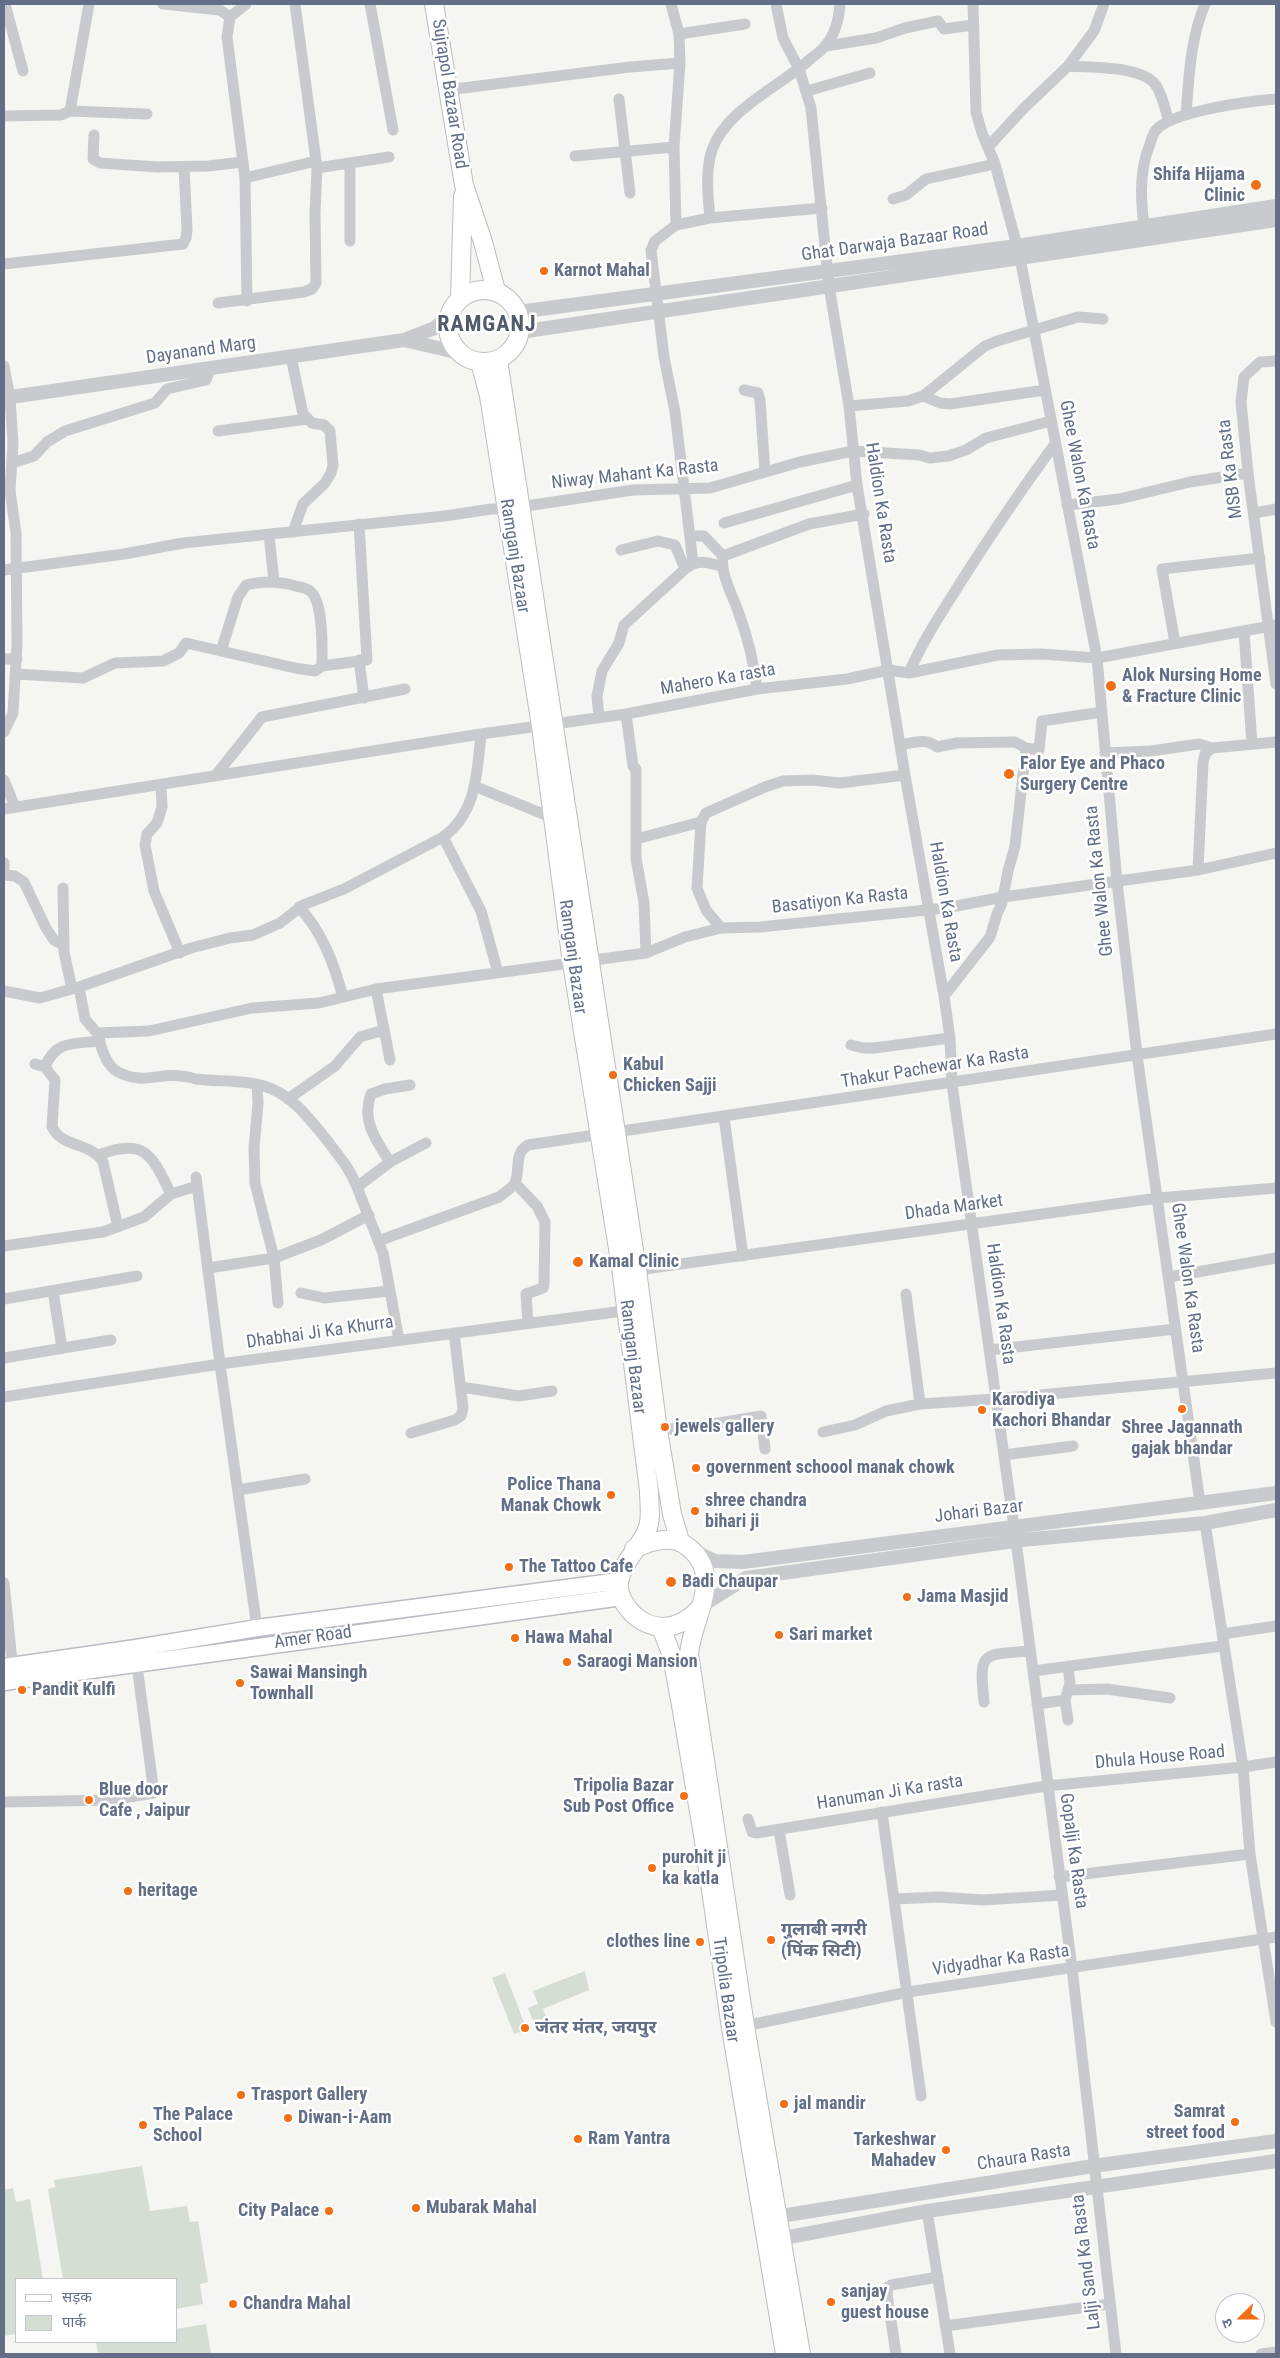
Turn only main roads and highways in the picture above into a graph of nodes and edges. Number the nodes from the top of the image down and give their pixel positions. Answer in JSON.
{"nodes":[{"id":1,"x":434,"y":4,"type":"edge"},
{"id":2,"x":464,"y":185,"type":"junction"},
{"id":3,"x":496,"y":291,"type":"junction"},
{"id":4,"x":460,"y":298,"type":"junction"},
{"id":5,"x":498,"y":360,"type":"junction"},
{"id":6,"x":480,"y":362,"type":"junction"},
{"id":7,"x":513,"y":508,"type":"junction"},
{"id":8,"x":547,"y":724,"type":"junction"},
{"id":9,"x":580,"y":962,"type":"junction"},
{"id":10,"x":607,"y":1134,"type":"junction"},
{"id":11,"x":634,"y":1309,"type":"junction"},
{"id":12,"x":685,"y":1544,"type":"junction"},
{"id":13,"x":634,"y":1549,"type":"junction"},
{"id":14,"x":621,"y":1589,"type":"junction"},
{"id":15,"x":700,"y":1607,"type":"junction"},
{"id":16,"x":661,"y":1627,"type":"junction"},
{"id":17,"x":136,"y":1656,"type":"junction"},
{"id":18,"x":8,"y":1674,"type":"edge"},
{"id":19,"x":738,"y":2027,"type":"junction"},
{"id":20,"x":774,"y":2240,"type":"junction"},
{"id":21,"x":785,"y":2354,"type":"edge"},
{"id":22,"x":801,"y":2354,"type":"edge"}],
"edges":[{"from":1,"to":2,"type":"main road","name":"Sujrapol Bazaar Road"},
{"from":2,"to":3,"type":"main road","name":"Sujrapol Bazaar Road"},
{"from":2,"to":4,"type":"main road","name":"Sujrapol Bazaar Road"},
{"from":3,"to":4,"type":"main road"},
{"from":3,"to":5,"type":"main road"},
{"from":4,"to":6,"type":"main road"},
{"from":5,"to":6,"type":"main road"},
{"from":5,"to":7,"type":"main road","name":"Ramganj Bazaar"},
{"from":6,"to":7,"type":"main road","name":"Ramganj Bazaar"},
{"from":7,"to":8,"type":"main road","name":"Ramganj Bazaar"},
{"from":8,"to":9,"type":"main road","name":"Ramganj Bazaar"},
{"from":8,"to":9,"type":"main road","name":"Ramganj Bazaar"},
{"from":9,"to":10,"type":"main road","name":"Ramganj Bazaar"},
{"from":10,"to":11,"type":"main road","name":"Ramganj Bazaar"},
{"from":10,"to":11,"type":"main road","name":"Ramganj Bazaar"},
{"from":11,"to":12,"type":"main road","name":"Ramganj Bazaar"},
{"from":11,"to":13,"type":"main road","name":"Ramganj Bazaar"},
{"from":12,"to":13,"type":"main road"},
{"from":12,"to":15,"type":"main road"},
{"from":13,"to":14,"type":"main road"},
{"from":14,"to":16,"type":"main road"},
{"from":14,"to":17,"type":"main road","name":"Amer Road"},
{"from":14,"to":17,"type":"main road","name":"Amer Road"},
{"from":15,"to":16,"type":"main road"},
{"from":15,"to":19,"type":"main road","name":"Tripolia Bazaar"},
{"from":16,"to":19,"type":"main road","name":"Tripolia Bazaar"},
{"from":17,"to":18,"type":"main road","name":"Amer Road"},
{"from":19,"to":20,"type":"main road","name":"Tripolia Bazaar"},
{"from":20,"to":21,"type":"main road","name":"Tripolia Bazaar"},
{"from":20,"to":22,"type":"main road","name":"Tripolia Bazaar"}]}
